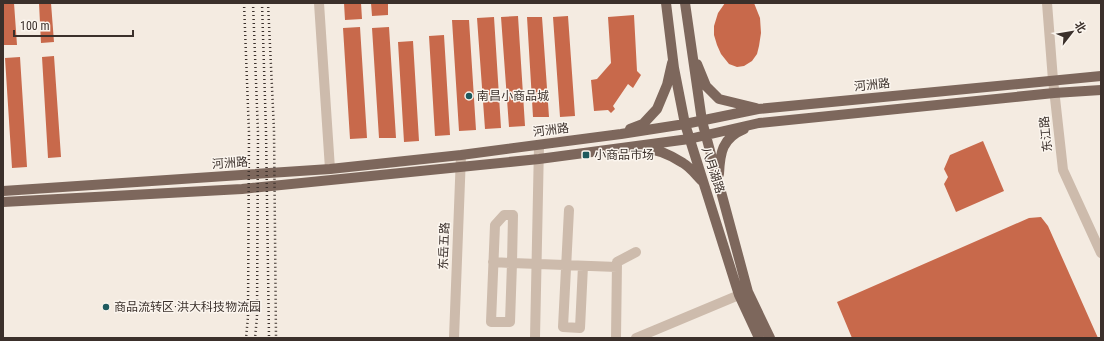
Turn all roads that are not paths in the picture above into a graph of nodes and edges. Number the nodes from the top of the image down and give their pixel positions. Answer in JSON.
{"nodes":[{"id":1,"x":319,"y":3,"type":"edge"},
{"id":2,"x":666,"y":3,"type":"edge"},
{"id":3,"x":686,"y":3,"type":"edge"},
{"id":4,"x":1047,"y":3,"type":"edge"},
{"id":5,"x":692,"y":51,"type":"junction"},
{"id":6,"x":673,"y":58,"type":"junction"},
{"id":7,"x":1101,"y":76,"type":"edge"},
{"id":8,"x":1053,"y":80,"type":"junction"},
{"id":9,"x":1101,"y":90,"type":"edge"},
{"id":10,"x":1054,"y":94,"type":"junction"},
{"id":11,"x":758,"y":109,"type":"junction"},
{"id":12,"x":702,"y":121,"type":"junction"},
{"id":13,"x":759,"y":123,"type":"junction"},
{"id":14,"x":685,"y":124,"type":"junction"},
{"id":15,"x":616,"y":135,"type":"junction"},
{"id":16,"x":705,"y":135,"type":"junction"},
{"id":17,"x":689,"y":139,"type":"junction"},
{"id":18,"x":539,"y":145,"type":"junction"},
{"id":19,"x":626,"y":147,"type":"junction"},
{"id":20,"x":461,"y":154,"type":"junction"},
{"id":21,"x":539,"y":159,"type":"junction"},
{"id":22,"x":460,"y":167,"type":"junction"},
{"id":23,"x":330,"y":169,"type":"junction"},
{"id":24,"x":703,"y":182,"type":"junction"},
{"id":25,"x":718,"y":184,"type":"junction"},
{"id":26,"x":3,"y":191,"type":"edge"},
{"id":27,"x":3,"y":202,"type":"edge"},
{"id":28,"x":569,"y":210,"type":"dead end"},
{"id":29,"x":636,"y":252,"type":"dead end"},
{"id":30,"x":1101,"y":253,"type":"edge"},
{"id":31,"x":493,"y":262,"type":"junction"},
{"id":32,"x":512,"y":262,"type":"junction"},
{"id":33,"x":537,"y":264,"type":"junction"},
{"id":34,"x":566,"y":265,"type":"junction"},
{"id":35,"x":583,"y":266,"type":"junction"},
{"id":36,"x":617,"y":267,"type":"junction"},
{"id":37,"x":739,"y":295,"type":"junction"},
{"id":38,"x":642,"y":337,"type":"edge"},
{"id":39,"x":454,"y":338,"type":"edge"},
{"id":40,"x":535,"y":338,"type":"edge"},
{"id":41,"x":616,"y":338,"type":"edge"},
{"id":42,"x":759,"y":338,"type":"edge"},
{"id":43,"x":770,"y":338,"type":"edge"}],
"edges":[{"from":1,"to":23,"type":"street"},
{"from":2,"to":6,"type":"main road","name":"八月湖路"},
{"from":3,"to":5,"type":"main road","name":"八月湖路"},
{"from":4,"to":8,"type":"street","name":"东江路"},
{"from":5,"to":11,"type":"main road"},
{"from":5,"to":12,"type":"main road","name":"八月湖路"},
{"from":6,"to":14,"type":"main road","name":"八月湖路"},
{"from":6,"to":15,"type":"main road"},
{"from":7,"to":8,"type":"main road","name":"河洲路"},
{"from":8,"to":10,"type":"street","name":"东江路"},
{"from":8,"to":11,"type":"main road","name":"河洲路"},
{"from":9,"to":10,"type":"main road"},
{"from":10,"to":13,"type":"main road"},
{"from":10,"to":30,"type":"street","name":"东江路"},
{"from":11,"to":12,"type":"main road","name":"河洲路"},
{"from":12,"to":14,"type":"main road","name":"河洲路"},
{"from":12,"to":16,"type":"main road","name":"八月湖路"},
{"from":13,"to":16,"type":"main road"},
{"from":13,"to":25,"type":"main road"},
{"from":14,"to":15,"type":"main road","name":"河洲路"},
{"from":14,"to":17,"type":"main road","name":"八月湖路"},
{"from":15,"to":18,"type":"main road","name":"河洲路"},
{"from":16,"to":17,"type":"main road"},
{"from":16,"to":25,"type":"main road","name":"八月湖路"},
{"from":17,"to":19,"type":"main road"},
{"from":17,"to":24,"type":"main road","name":"八月湖路"},
{"from":18,"to":20,"type":"main road","name":"河洲路"},
{"from":18,"to":21,"type":"street"},
{"from":19,"to":21,"type":"main road"},
{"from":19,"to":24,"type":"main road"},
{"from":20,"to":22,"type":"street","name":"东岳五路"},
{"from":20,"to":23,"type":"main road","name":"河洲路"},
{"from":21,"to":22,"type":"main road"},
{"from":21,"to":33,"type":"street"},
{"from":22,"to":27,"type":"main road"},
{"from":22,"to":39,"type":"street","name":"东岳五路"},
{"from":23,"to":26,"type":"main road","name":"河洲路"},
{"from":24,"to":37,"type":"main road","name":"八月湖路"},
{"from":25,"to":43,"type":"main road","name":"八月湖路"},
{"from":28,"to":34,"type":"street"},
{"from":29,"to":36,"type":"street"},
{"from":31,"to":32,"type":"street"},
{"from":31,"to":32,"type":"street"},
{"from":31,"to":32,"type":"street"},
{"from":32,"to":33,"type":"street"},
{"from":33,"to":34,"type":"street"},
{"from":33,"to":40,"type":"street"},
{"from":34,"to":35,"type":"street"},
{"from":34,"to":35,"type":"street"},
{"from":35,"to":36,"type":"street"},
{"from":36,"to":41,"type":"street"},
{"from":37,"to":38,"type":"street"},
{"from":37,"to":42,"type":"main road","name":"八月湖路"}]}
